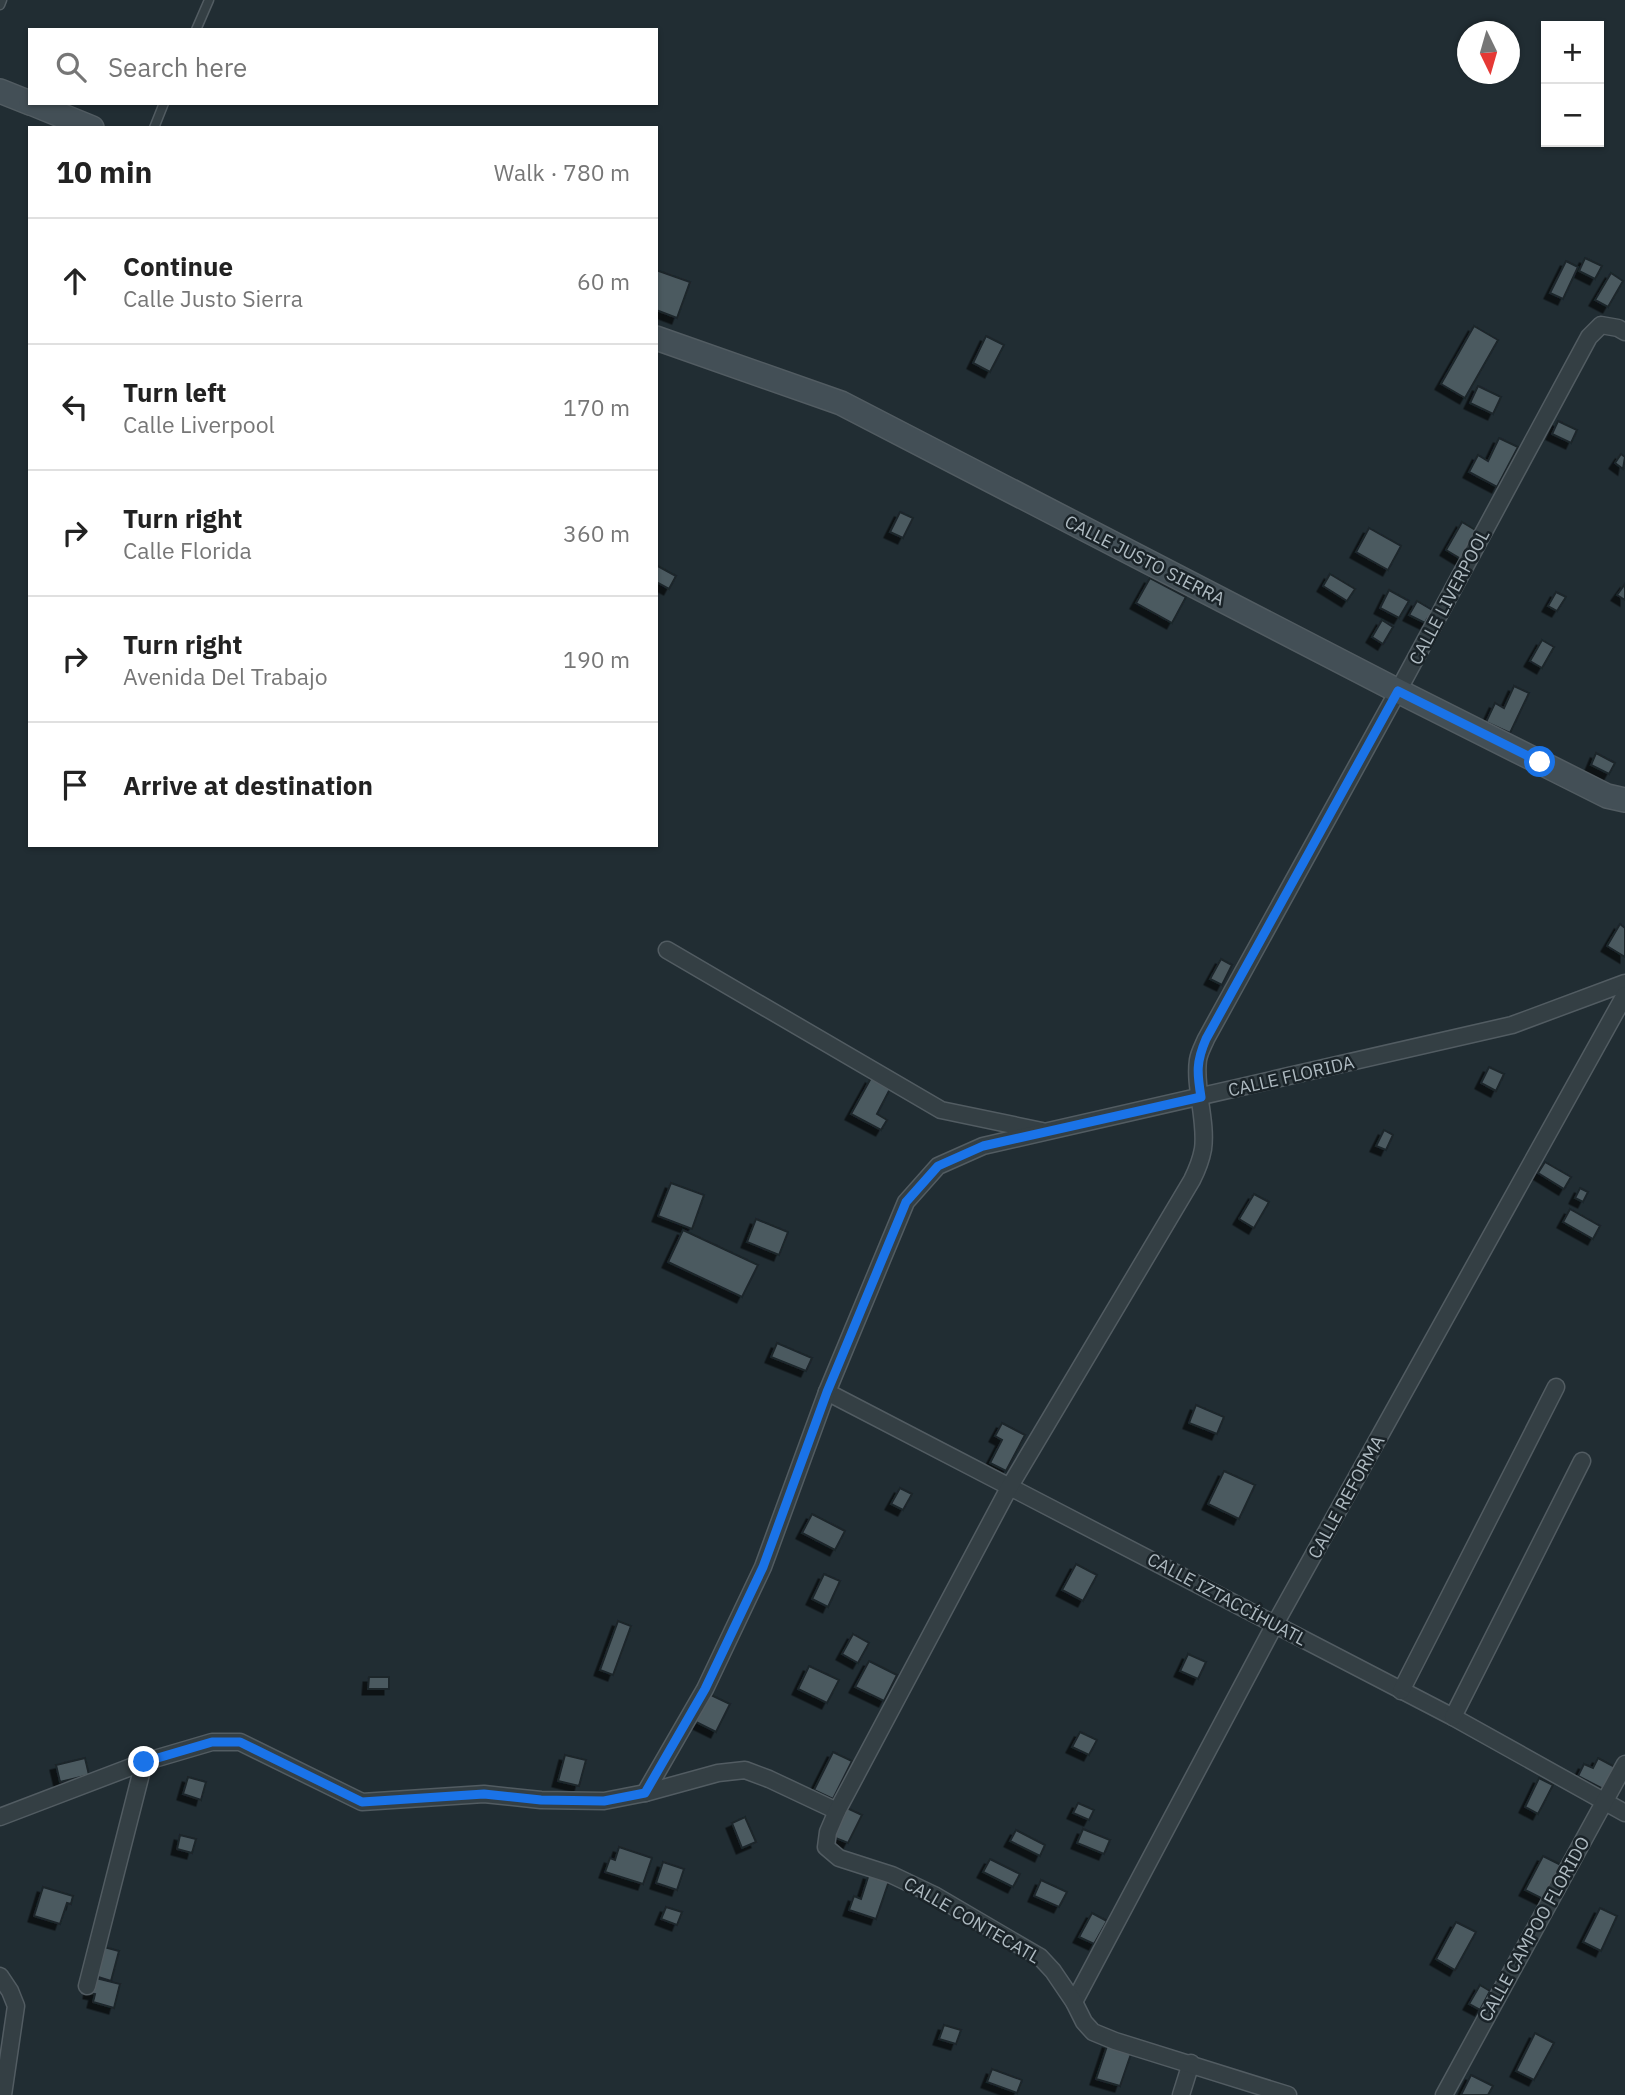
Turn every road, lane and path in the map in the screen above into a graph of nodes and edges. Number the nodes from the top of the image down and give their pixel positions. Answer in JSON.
{"nodes":[{"id":1,"x":2,"y":0,"type":"edge"},
{"id":2,"x":209,"y":0,"type":"edge"},
{"id":3,"x":0,"y":5,"type":"edge"},
{"id":4,"x":197,"y":28,"type":"edge"},
{"id":5,"x":0,"y":91,"type":"edge"},
{"id":6,"x":28,"y":102,"type":"edge"},
{"id":7,"x":35,"y":105,"type":"edge"},
{"id":8,"x":163,"y":105,"type":"edge"},
{"id":9,"x":87,"y":126,"type":"edge"},
{"id":10,"x":155,"y":126,"type":"edge"},
{"id":11,"x":1625,"y":332,"type":"edge"},
{"id":12,"x":658,"y":339,"type":"edge"},
{"id":13,"x":1398,"y":691,"type":"junction"},
{"id":14,"x":1625,"y":800,"type":"edge"},
{"id":15,"x":667,"y":950,"type":"dead end"},
{"id":16,"x":1625,"y":983,"type":"edge"},
{"id":17,"x":1625,"y":995,"type":"edge"},
{"id":18,"x":1201,"y":1097,"type":"junction"},
{"id":19,"x":1048,"y":1132,"type":"junction"},
{"id":20,"x":1556,"y":1387,"type":"dead end"},
{"id":21,"x":827,"y":1392,"type":"junction"},
{"id":22,"x":1582,"y":1461,"type":"dead end"},
{"id":23,"x":1010,"y":1486,"type":"junction"},
{"id":24,"x":1275,"y":1624,"type":"junction"},
{"id":25,"x":1401,"y":1691,"type":"junction"},
{"id":26,"x":1453,"y":1717,"type":"junction"},
{"id":27,"x":144,"y":1762,"type":"junction"},
{"id":28,"x":1625,"y":1764,"type":"edge"},
{"id":29,"x":645,"y":1793,"type":"junction"},
{"id":30,"x":1604,"y":1802,"type":"junction"},
{"id":31,"x":837,"y":1811,"type":"junction"},
{"id":32,"x":1625,"y":1813,"type":"edge"},
{"id":33,"x":0,"y":1817,"type":"edge"},
{"id":34,"x":825,"y":1847,"type":"joint"},
{"id":35,"x":0,"y":1976,"type":"edge"},
{"id":36,"x":87,"y":1986,"type":"dead end"},
{"id":37,"x":1074,"y":2002,"type":"junction"},
{"id":38,"x":1191,"y":2063,"type":"junction"},
{"id":39,"x":3,"y":2095,"type":"edge"},
{"id":40,"x":1181,"y":2095,"type":"edge"},
{"id":41,"x":1288,"y":2095,"type":"edge"},
{"id":42,"x":1444,"y":2095,"type":"edge"}],
"edges":[{"from":1,"to":3,"type":"lane"},
{"from":2,"to":4,"type":"lane"},
{"from":5,"to":6,"type":"street"},
{"from":7,"to":9,"type":"street"},
{"from":8,"to":10,"type":"lane"},
{"from":11,"to":13,"type":"street","name":"CALLE LIVERPOOL"},
{"from":12,"to":13,"type":"street","name":"CALLE JUSTO SIERRA"},
{"from":13,"to":14,"type":"street","name":"CALLE JUSTO SIERRA"},
{"from":13,"to":18,"type":"street","name":"CALLE LIVERPOOL"},
{"from":15,"to":19,"type":"street"},
{"from":16,"to":18,"type":"street","name":"CALLE FLORIDA"},
{"from":17,"to":24,"type":"street","name":"CALLE REFORMA"},
{"from":18,"to":19,"type":"street","name":"CALLE FLORIDA"},
{"from":18,"to":23,"type":"street","name":"CALLE LIVERPOOL"},
{"from":19,"to":21,"type":"street","name":"CALLE FLORIDA"},
{"from":20,"to":25,"type":"street"},
{"from":21,"to":23,"type":"street","name":"CALLE IZTACCÍHUATL"},
{"from":21,"to":29,"type":"street","name":"CALLE FLORIDA"},
{"from":22,"to":26,"type":"street"},
{"from":23,"to":24,"type":"street","name":"CALLE IZTACCÍHUATL"},
{"from":23,"to":31,"type":"street","name":"CALLE LIVERPOOL"},
{"from":24,"to":25,"type":"street","name":"CALLE IZTACCÍHUATL"},
{"from":24,"to":37,"type":"street","name":"CALLE REFORMA"},
{"from":25,"to":26,"type":"street","name":"CALLE IZTACCÍHUATL"},
{"from":26,"to":30,"type":"street","name":"CALLE IZTACCÍHUATL"},
{"from":27,"to":29,"type":"street"},
{"from":27,"to":33,"type":"street"},
{"from":27,"to":36,"type":"street"},
{"from":28,"to":30,"type":"street","name":"CALLE CAMPOO FLORIDO"},
{"from":29,"to":31,"type":"street"},
{"from":30,"to":32,"type":"street","name":"CALLE IZTACCÍHUATL"},
{"from":30,"to":42,"type":"street","name":"CALLE CAMPOO FLORIDO"},
{"from":31,"to":34,"type":"street","name":"CALLE LIVERPOOL"},
{"from":34,"to":37,"type":"street","name":"CALLE CONTECATL"},
{"from":35,"to":39,"type":"street"},
{"from":37,"to":38,"type":"street","name":"CALLE CONTECATL"},
{"from":38,"to":40,"type":"street"},
{"from":38,"to":41,"type":"street","name":"CALLE CONTECATL"}]}
